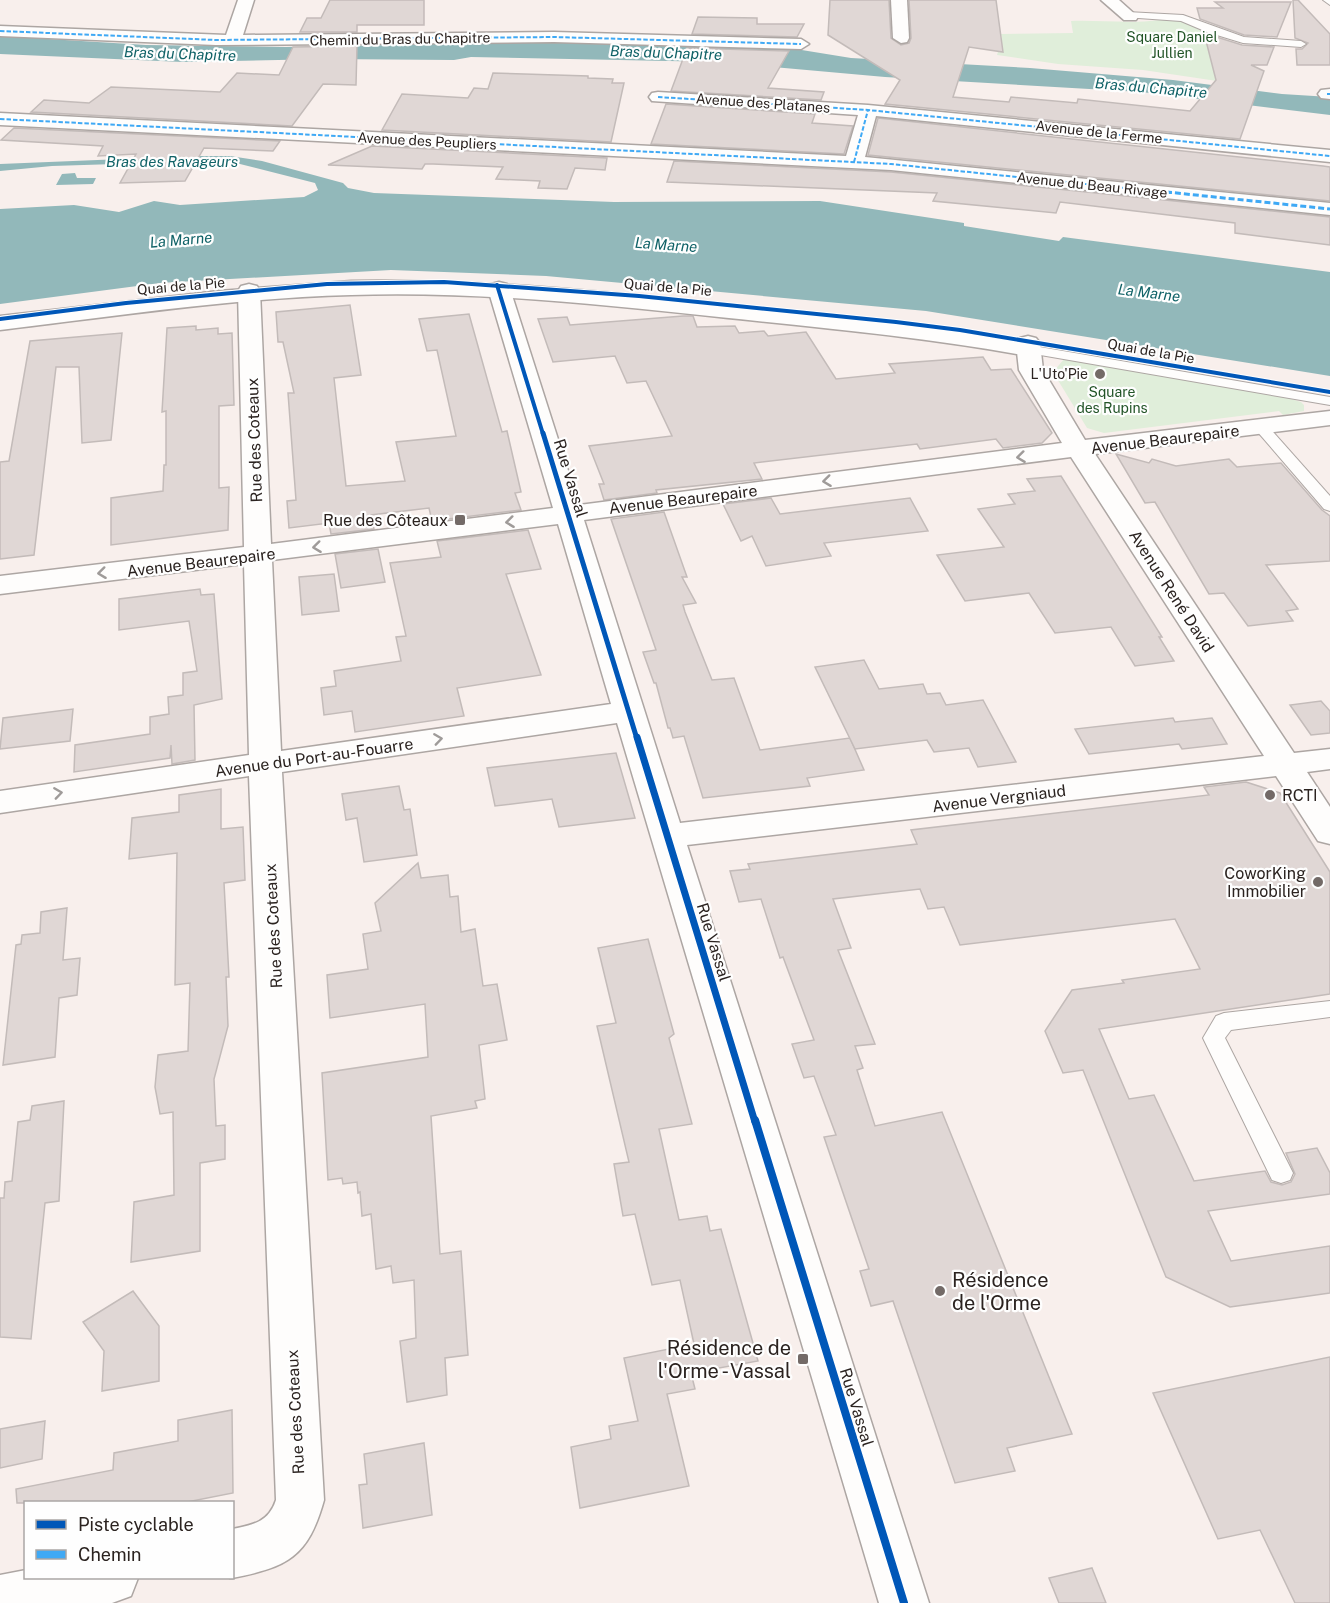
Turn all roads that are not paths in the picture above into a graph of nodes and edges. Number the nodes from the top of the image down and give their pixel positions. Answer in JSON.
{"nodes":[{"id":1,"x":246,"y":0,"type":"edge"},
{"id":2,"x":899,"y":0,"type":"edge"},
{"id":3,"x":1109,"y":0,"type":"edge"},
{"id":4,"x":1128,"y":16,"type":"joint"},
{"id":5,"x":0,"y":31,"type":"edge"},
{"id":6,"x":901,"y":38,"type":"dead end"},
{"id":7,"x":233,"y":39,"type":"junction"},
{"id":8,"x":801,"y":44,"type":"dead end"},
{"id":9,"x":1301,"y":44,"type":"dead end"},
{"id":10,"x":658,"y":96,"type":"dead end"},
{"id":11,"x":868,"y":110,"type":"junction"},
{"id":12,"x":0,"y":119,"type":"edge"},
{"id":13,"x":1330,"y":156,"type":"edge"},
{"id":14,"x":854,"y":162,"type":"junction"},
{"id":15,"x":1330,"y":209,"type":"edge"},
{"id":16,"x":499,"y":290,"type":"junction"},
{"id":17,"x":249,"y":293,"type":"junction"},
{"id":18,"x":0,"y":323,"type":"edge"},
{"id":19,"x":1028,"y":346,"type":"junction"},
{"id":20,"x":1330,"y":401,"type":"edge"},
{"id":21,"x":1330,"y":418,"type":"edge"},
{"id":22,"x":1273,"y":425,"type":"junction"},
{"id":23,"x":1079,"y":449,"type":"junction"},
{"id":24,"x":1330,"y":506,"type":"edge"},
{"id":25,"x":568,"y":514,"type":"junction"},
{"id":26,"x":258,"y":555,"type":"junction"},
{"id":27,"x":0,"y":585,"type":"edge"},
{"id":28,"x":629,"y":711,"type":"junction"},
{"id":29,"x":1330,"y":759,"type":"edge"},
{"id":30,"x":265,"y":764,"type":"junction"},
{"id":31,"x":1286,"y":764,"type":"junction"},
{"id":32,"x":0,"y":802,"type":"edge"},
{"id":33,"x":1330,"y":833,"type":"edge"},
{"id":34,"x":668,"y":836,"type":"junction"},
{"id":35,"x":1330,"y":1010,"type":"edge"},
{"id":36,"x":1281,"y":1173,"type":"dead end"},
{"id":37,"x":249,"y":1551,"type":"edge"},
{"id":38,"x":108,"y":1579,"type":"edge"},
{"id":39,"x":0,"y":1600,"type":"edge"},
{"id":40,"x":904,"y":1603,"type":"edge"}],
"edges":[{"from":1,"to":7,"type":"street"},
{"from":2,"to":6,"type":"street"},
{"from":3,"to":4,"type":"street"},
{"from":4,"to":9,"type":"lane"},
{"from":5,"to":7,"type":"street","name":"Chemin du Bras du Chapitre"},
{"from":7,"to":8,"type":"street","name":"Chemin du Bras du Chapitre"},
{"from":10,"to":11,"type":"street","name":"Avenue des Platanes"},
{"from":11,"to":13,"type":"street","name":"Avenue de la Ferme"},
{"from":11,"to":14,"type":"street"},
{"from":12,"to":14,"type":"street","name":"Avenue des Peupliers"},
{"from":14,"to":15,"type":"street","name":"Avenue du Beau Rivage"},
{"from":16,"to":17,"type":"street","name":"Quai de la Pie"},
{"from":16,"to":19,"type":"street","name":"Quai de la Pie"},
{"from":16,"to":25,"type":"street","name":"Rue Vassal"},
{"from":17,"to":18,"type":"street","name":"Quai de la Pie"},
{"from":17,"to":26,"type":"street","name":"Rue des Coteaux"},
{"from":19,"to":20,"type":"lane","name":"Quai de la Pie"},
{"from":19,"to":23,"type":"street","name":"Avenue René David"},
{"from":21,"to":22,"type":"street","name":"Avenue Beaurepaire"},
{"from":22,"to":23,"type":"street","name":"Avenue Beaurepaire"},
{"from":22,"to":24,"type":"lane"},
{"from":23,"to":25,"type":"street","name":"Avenue Beaurepaire","one_way":true},
{"from":23,"to":31,"type":"street","name":"Avenue René David"},
{"from":25,"to":26,"type":"street","name":"Avenue Beaurepaire","one_way":true},
{"from":25,"to":28,"type":"street","name":"Rue Vassal"},
{"from":26,"to":27,"type":"street","name":"Avenue Beaurepaire","one_way":true},
{"from":26,"to":30,"type":"street","name":"Rue des Coteaux"},
{"from":30,"to":28,"type":"street","name":"Avenue du Port-au-Fouarre","one_way":true},
{"from":28,"to":34,"type":"street","name":"Rue Vassal"},
{"from":29,"to":31,"type":"street","name":"Avenue Vergniaud"},
{"from":32,"to":30,"type":"street","name":"Avenue du Port-au-Fouarre","one_way":true},
{"from":30,"to":37,"type":"street","name":"Rue des Coteaux"},
{"from":31,"to":33,"type":"street","name":"Avenue René David"},
{"from":31,"to":34,"type":"street","name":"Avenue Vergniaud"},
{"from":34,"to":40,"type":"street","name":"Rue Vassal"},
{"from":35,"to":36,"type":"lane"},
{"from":38,"to":39,"type":"street"}]}
